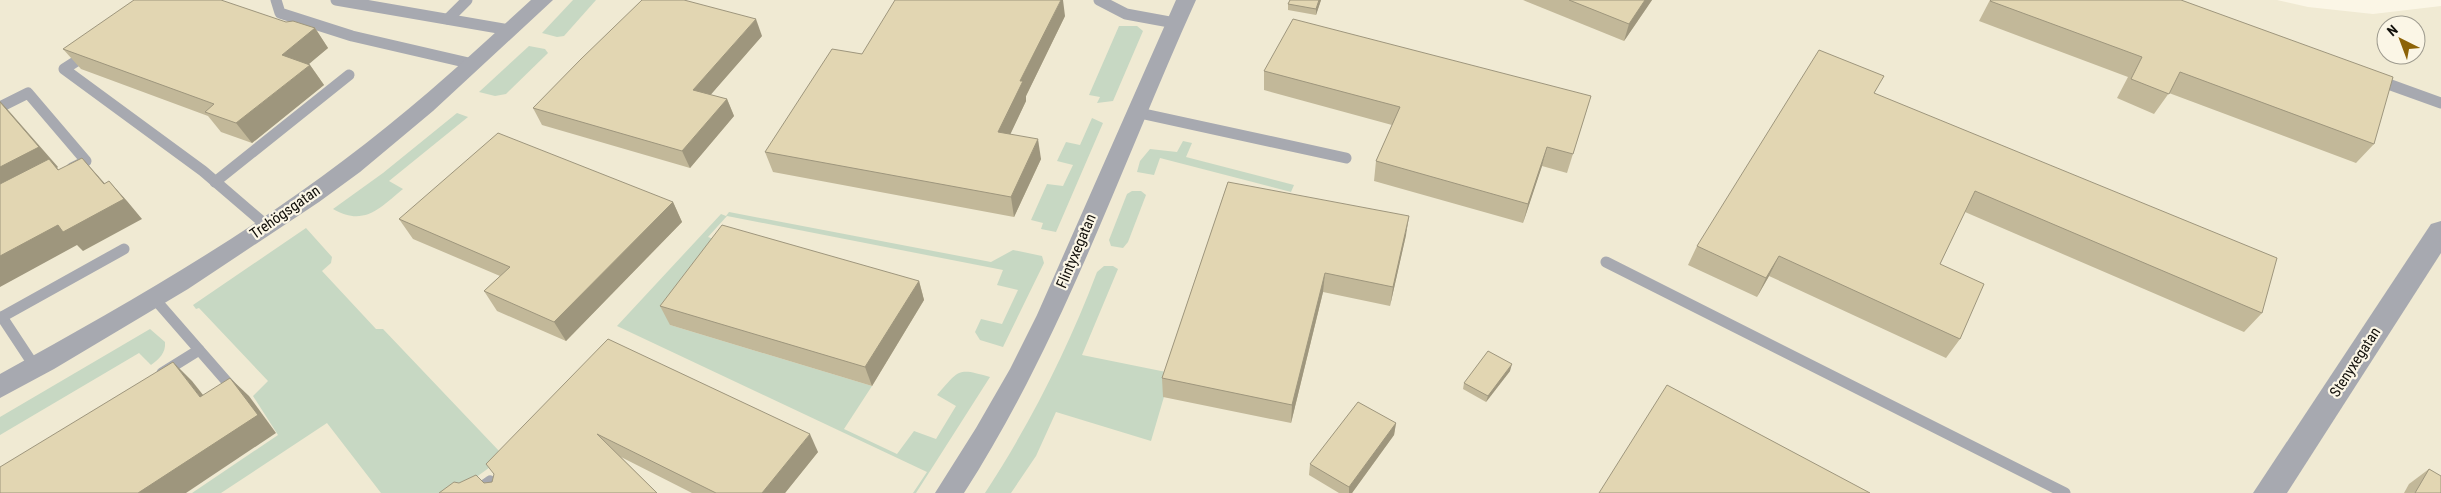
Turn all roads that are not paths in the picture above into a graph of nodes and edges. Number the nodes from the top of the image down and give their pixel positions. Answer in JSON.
{"nodes":[{"id":1,"x":276,"y":0,"type":"edge"},
{"id":2,"x":336,"y":0,"type":"edge"},
{"id":3,"x":467,"y":0,"type":"edge"},
{"id":4,"x":543,"y":0,"type":"edge"},
{"id":5,"x":1099,"y":0,"type":"edge"},
{"id":6,"x":1186,"y":0,"type":"edge"},
{"id":7,"x":448,"y":19,"type":"junction"},
{"id":8,"x":1175,"y":23,"type":"junction"},
{"id":9,"x":510,"y":30,"type":"junction"},
{"id":10,"x":96,"y":48,"type":"edge"},
{"id":11,"x":473,"y":64,"type":"junction"},
{"id":12,"x":349,"y":75,"type":"dead end"},
{"id":13,"x":2368,"y":76,"type":"edge"},
{"id":14,"x":2441,"y":103,"type":"edge"},
{"id":15,"x":0,"y":107,"type":"edge"},
{"id":16,"x":1135,"y":112,"type":"junction"},
{"id":17,"x":1346,"y":158,"type":"dead end"},
{"id":18,"x":60,"y":174,"type":"edge"},
{"id":19,"x":215,"y":182,"type":"junction"},
{"id":20,"x":266,"y":225,"type":"junction"},
{"id":21,"x":2441,"y":231,"type":"edge"},
{"id":22,"x":124,"y":249,"type":"dead end"},
{"id":23,"x":1606,"y":262,"type":"dead end"},
{"id":24,"x":153,"y":297,"type":"junction"},
{"id":25,"x":1,"y":317,"type":"edge"},
{"id":26,"x":199,"y":350,"type":"junction"},
{"id":27,"x":35,"y":367,"type":"junction"},
{"id":28,"x":150,"y":380,"type":"edge"},
{"id":29,"x":0,"y":388,"type":"edge"},
{"id":30,"x":235,"y":391,"type":"edge"},
{"id":31,"x":473,"y":493,"type":"edge"},
{"id":32,"x":501,"y":493,"type":"edge"},
{"id":33,"x":949,"y":493,"type":"edge"},
{"id":34,"x":2065,"y":493,"type":"edge"},
{"id":35,"x":2268,"y":493,"type":"edge"}],
"edges":[{"from":1,"to":11,"type":"lane"},
{"from":2,"to":7,"type":"lane"},
{"from":3,"to":7,"type":"lane"},
{"from":4,"to":9,"type":"street","name":"Trehögsgatan"},
{"from":5,"to":8,"type":"lane"},
{"from":6,"to":8,"type":"street","name":"Flintyxegatan"},
{"from":7,"to":9,"type":"lane"},
{"from":8,"to":16,"type":"street","name":"Flintyxegatan"},
{"from":9,"to":11,"type":"street","name":"Trehögsgatan"},
{"from":10,"to":19,"type":"lane"},
{"from":11,"to":20,"type":"street","name":"Trehögsgatan"},
{"from":12,"to":19,"type":"lane"},
{"from":13,"to":14,"type":"lane"},
{"from":15,"to":18,"type":"lane"},
{"from":16,"to":17,"type":"lane"},
{"from":16,"to":33,"type":"street","name":"Flintyxegatan"},
{"from":19,"to":20,"type":"lane"},
{"from":20,"to":24,"type":"street","name":"Trehögsgatan"},
{"from":21,"to":35,"type":"street","name":"Stenyxegatan"},
{"from":22,"to":25,"type":"lane"},
{"from":23,"to":34,"type":"lane"},
{"from":24,"to":26,"type":"lane"},
{"from":24,"to":27,"type":"street","name":"Trehögsgatan"},
{"from":25,"to":27,"type":"lane"},
{"from":26,"to":28,"type":"lane"},
{"from":26,"to":30,"type":"lane"},
{"from":27,"to":29,"type":"street","name":"Trehögsgatan"},
{"from":31,"to":32,"type":"lane"}]}
